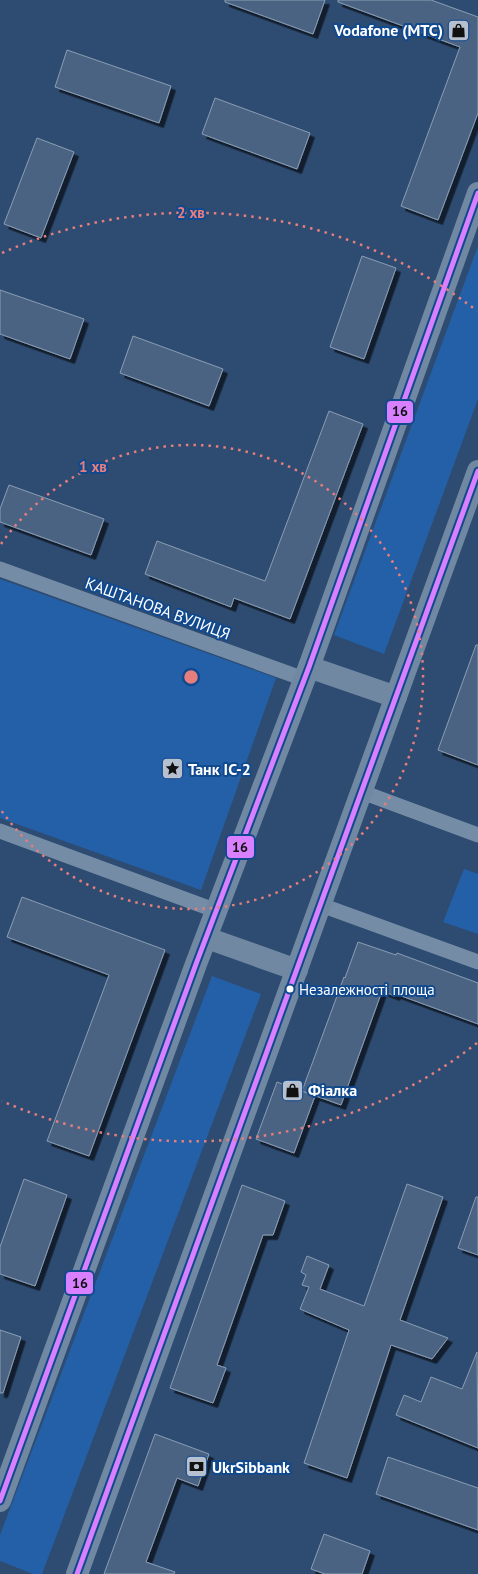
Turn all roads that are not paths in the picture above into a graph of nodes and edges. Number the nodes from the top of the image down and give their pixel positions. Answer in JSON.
{"nodes":[{"id":1,"x":478,"y":193,"type":"edge"},
{"id":2,"x":478,"y":472,"type":"edge"},
{"id":3,"x":0,"y":569,"type":"edge"},
{"id":4,"x":306,"y":673,"type":"junction"},
{"id":5,"x":396,"y":697,"type":"junction"},
{"id":6,"x":362,"y":792,"type":"junction"},
{"id":7,"x":0,"y":831,"type":"edge"},
{"id":8,"x":478,"y":835,"type":"edge"},
{"id":9,"x":321,"y":905,"type":"junction"},
{"id":10,"x":217,"y":911,"type":"junction"},
{"id":11,"x":207,"y":938,"type":"junction"},
{"id":12,"x":478,"y":962,"type":"edge"},
{"id":13,"x":297,"y":970,"type":"junction"},
{"id":14,"x":0,"y":1502,"type":"edge"},
{"id":15,"x":77,"y":1574,"type":"edge"}],
"edges":[{"from":1,"to":4,"type":"main road"},
{"from":2,"to":5,"type":"main road"},
{"from":3,"to":4,"type":"street","name":"КАШТАНОВА ВУЛИЦЯ"},
{"from":4,"to":5,"type":"main road"},
{"from":4,"to":10,"type":"main road"},
{"from":5,"to":6,"type":"main road"},
{"from":6,"to":8,"type":"street"},
{"from":6,"to":9,"type":"main road"},
{"from":7,"to":10,"type":"street"},
{"from":9,"to":12,"type":"street"},
{"from":9,"to":13,"type":"main road"},
{"from":10,"to":11,"type":"main road"},
{"from":11,"to":13,"type":"main road"},
{"from":11,"to":14,"type":"main road"},
{"from":13,"to":15,"type":"main road"}]}
